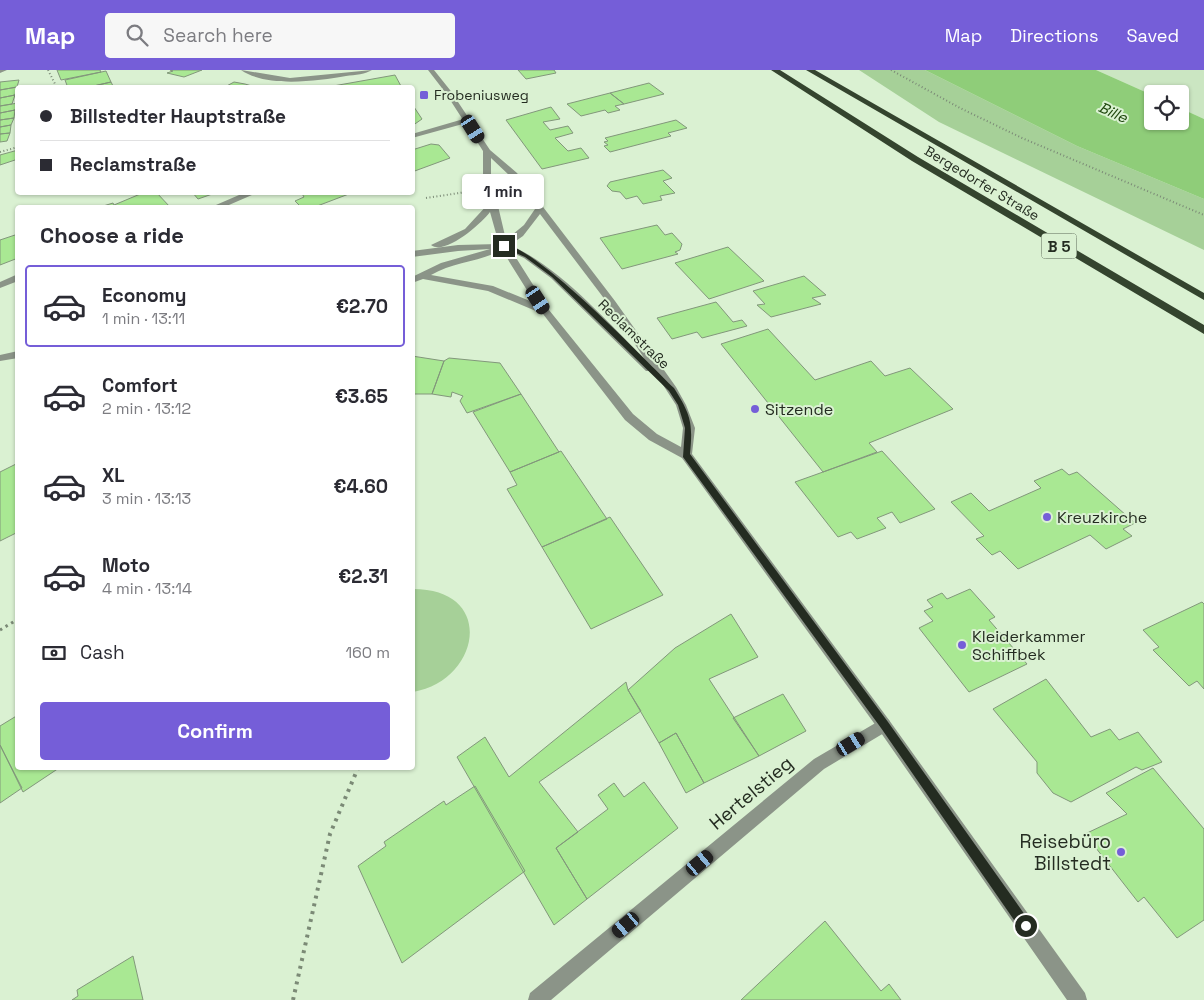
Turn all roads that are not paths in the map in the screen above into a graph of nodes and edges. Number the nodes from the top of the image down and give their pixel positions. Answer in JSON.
{"nodes":[{"id":1,"x":4,"y":70,"type":"edge"},
{"id":2,"x":244,"y":70,"type":"edge"},
{"id":3,"x":369,"y":70,"type":"edge"},
{"id":4,"x":431,"y":70,"type":"edge"},
{"id":5,"x":774,"y":70,"type":"edge"},
{"id":6,"x":810,"y":70,"type":"edge"},
{"id":7,"x":0,"y":71,"type":"edge"},
{"id":8,"x":467,"y":120,"type":"junction"},
{"id":9,"x":415,"y":135,"type":"edge"},
{"id":10,"x":487,"y":151,"type":"junction"},
{"id":11,"x":247,"y":195,"type":"edge"},
{"id":12,"x":492,"y":204,"type":"junction"},
{"id":13,"x":221,"y":205,"type":"edge"},
{"id":14,"x":540,"y":208,"type":"junction"},
{"id":15,"x":504,"y":246,"type":"junction"},
{"id":16,"x":415,"y":252,"type":"edge"},
{"id":17,"x":415,"y":253,"type":"edge"},
{"id":18,"x":424,"y":277,"type":"junction"},
{"id":19,"x":15,"y":278,"type":"edge"},
{"id":20,"x":415,"y":279,"type":"edge"},
{"id":21,"x":0,"y":285,"type":"edge"},
{"id":22,"x":1204,"y":297,"type":"edge"},
{"id":23,"x":546,"y":312,"type":"junction"},
{"id":24,"x":1204,"y":330,"type":"edge"},
{"id":25,"x":15,"y":355,"type":"edge"},
{"id":26,"x":0,"y":358,"type":"edge"},
{"id":27,"x":672,"y":390,"type":"junction"},
{"id":28,"x":686,"y":455,"type":"junction"},
{"id":29,"x":884,"y":725,"type":"junction"},
{"id":30,"x":537,"y":1000,"type":"edge"},
{"id":31,"x":1078,"y":1000,"type":"edge"}],
"edges":[{"from":1,"to":7,"type":"street"},
{"from":2,"to":3,"type":"street"},
{"from":4,"to":8,"type":"street"},
{"from":5,"to":24,"type":"highway","name":"Bergedorfer Straße","number":"B 5"},
{"from":6,"to":22,"type":"highway","name":"Bergedorfer Straße","number":"B 5"},
{"from":8,"to":9,"type":"street"},
{"from":8,"to":10,"type":"street"},
{"from":10,"to":12,"type":"street"},
{"from":10,"to":14,"type":"street"},
{"from":11,"to":13,"type":"street"},
{"from":12,"to":15,"type":"street"},
{"from":12,"to":16,"type":"street","name":"Reclamstraße"},
{"from":14,"to":15,"type":"street"},
{"from":14,"to":27,"type":"street"},
{"from":15,"to":17,"type":"street","name":"Reclamstraße"},
{"from":15,"to":18,"type":"street"},
{"from":15,"to":23,"type":"street"},
{"from":15,"to":27,"type":"street","name":"Reclamstraße"},
{"from":18,"to":20,"type":"street"},
{"from":18,"to":23,"type":"street"},
{"from":19,"to":21,"type":"street"},
{"from":23,"to":28,"type":"street"},
{"from":25,"to":26,"type":"street"},
{"from":27,"to":28,"type":"street"},
{"from":28,"to":29,"type":"street"},
{"from":29,"to":30,"type":"street","name":"Hertelstieg"},
{"from":29,"to":31,"type":"street"}]}
